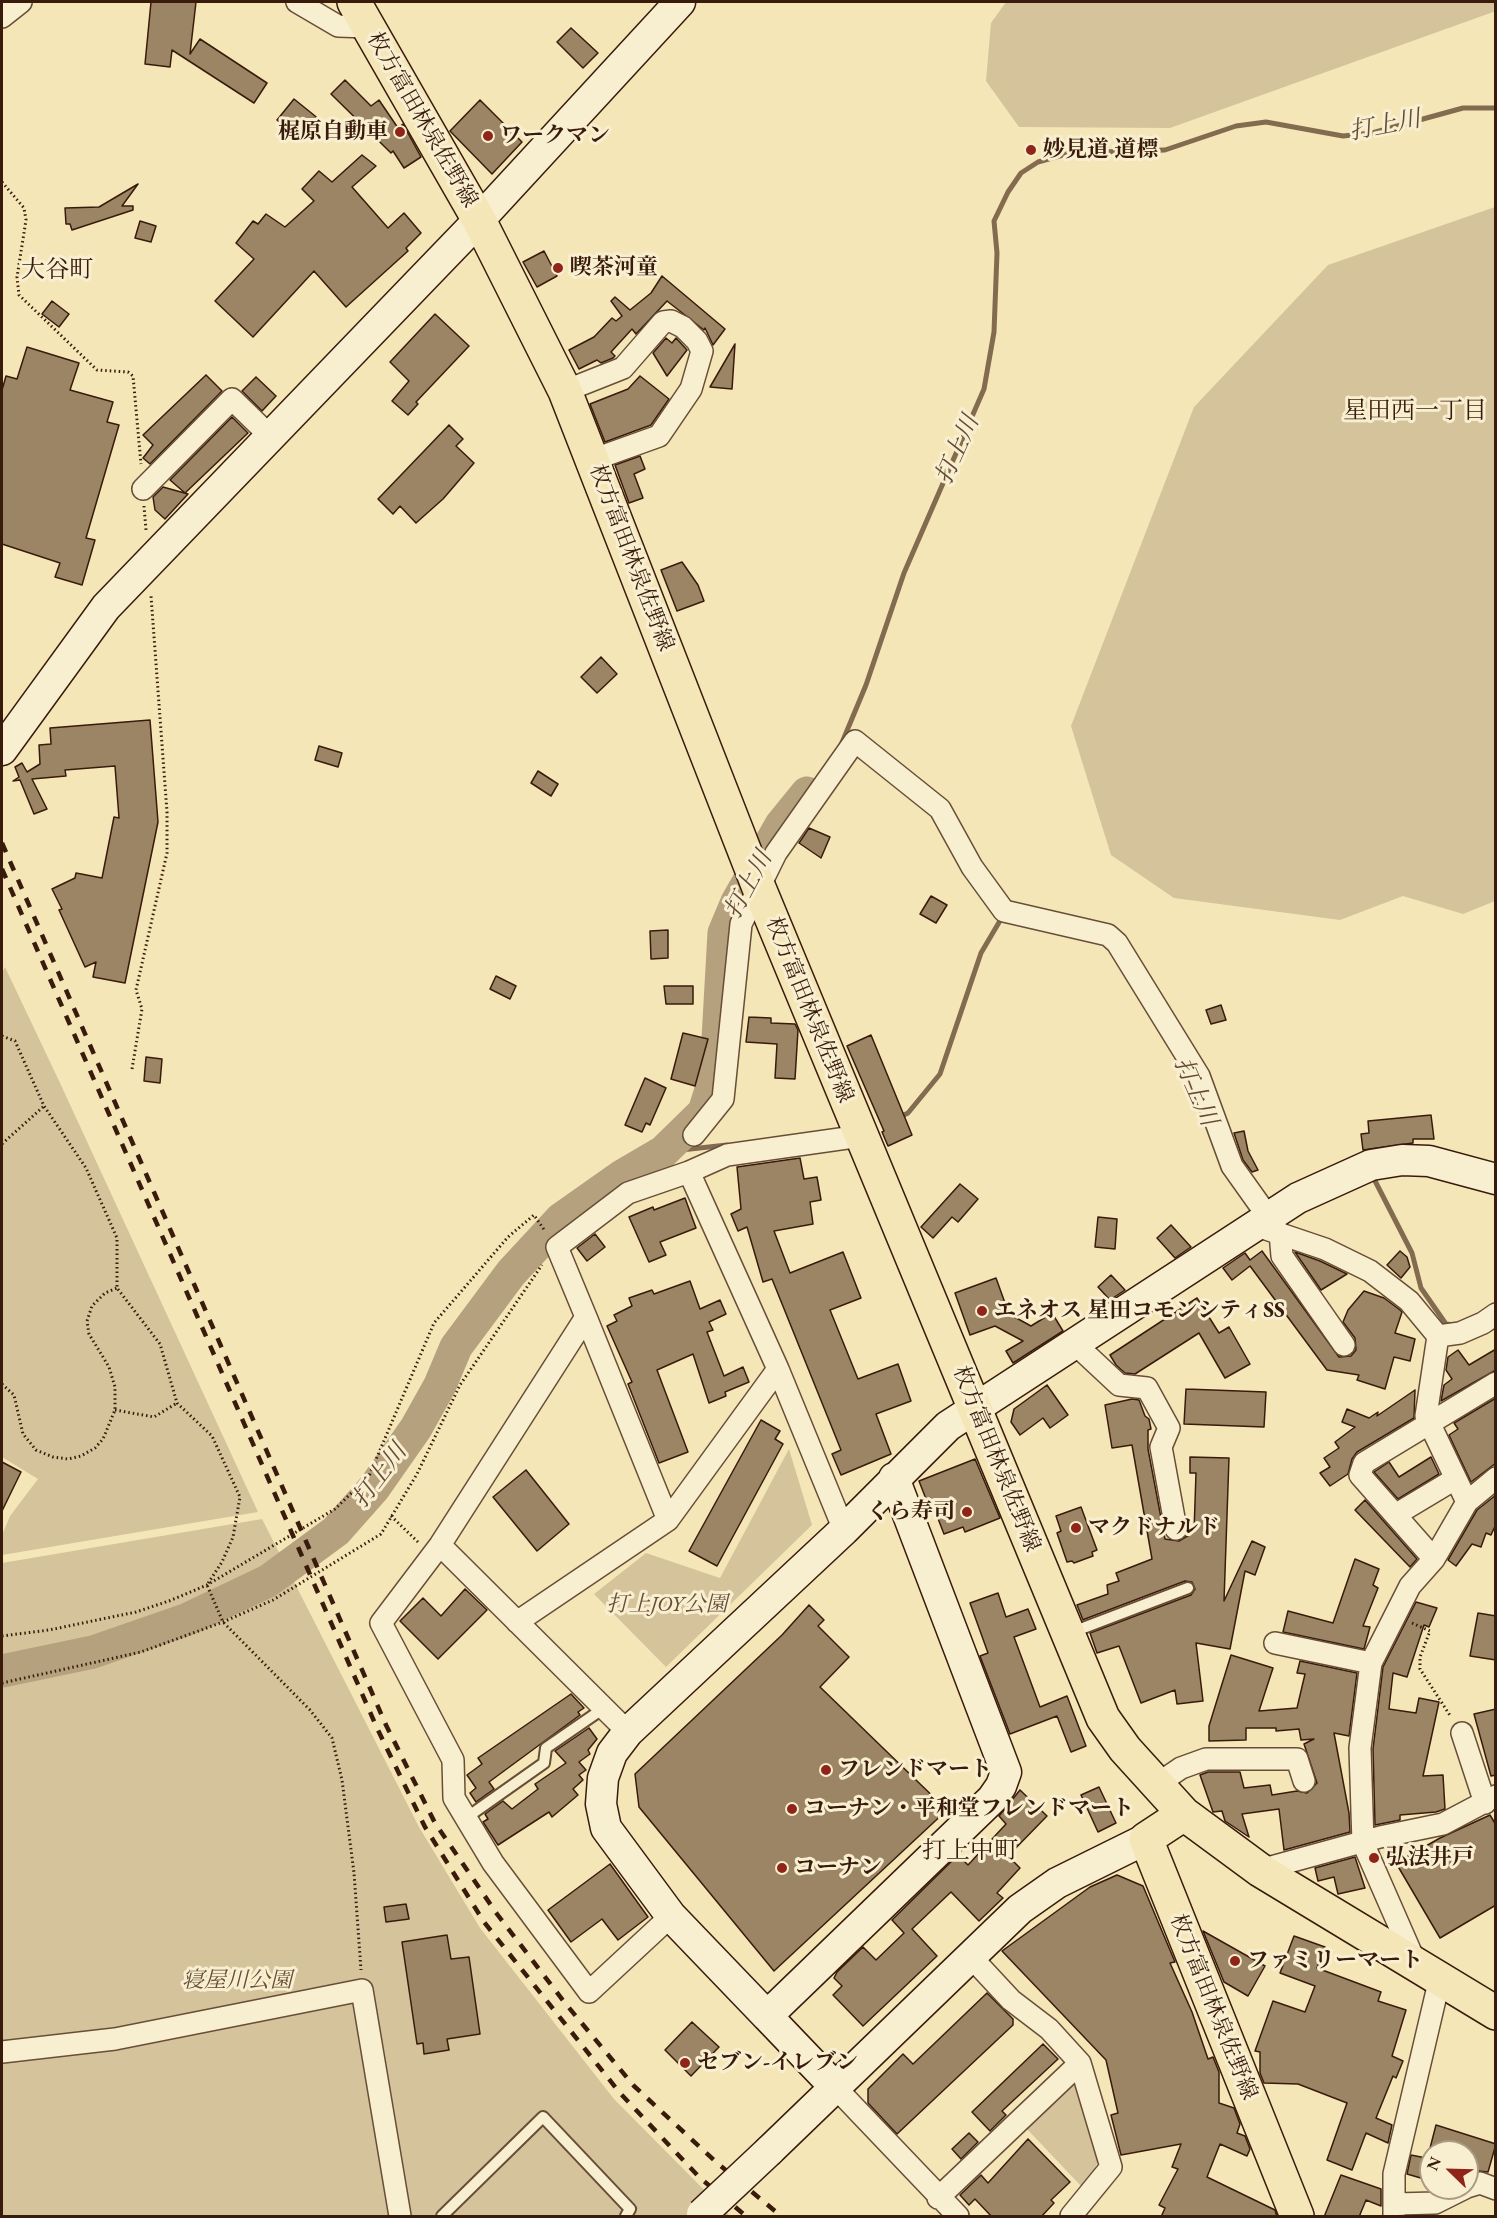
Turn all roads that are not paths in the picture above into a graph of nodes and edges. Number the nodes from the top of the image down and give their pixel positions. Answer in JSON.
{"nodes":[{"id":1,"x":21,"y":2,"type":"edge"},
{"id":2,"x":297,"y":2,"type":"edge"},
{"id":3,"x":680,"y":2,"type":"edge"},
{"id":4,"x":361,"y":14,"type":"edge"},
{"id":5,"x":2,"y":17,"type":"edge"},
{"id":6,"x":479,"y":220,"type":"junction"},
{"id":7,"x":565,"y":392,"type":"junction"},
{"id":8,"x":270,"y":436,"type":"junction"},
{"id":9,"x":592,"y":460,"type":"junction"},
{"id":10,"x":143,"y":489,"type":"dead end"},
{"id":11,"x":2,"y":750,"type":"edge"},
{"id":12,"x":759,"y":888,"type":"junction"},
{"id":13,"x":694,"y":1135,"type":"dead end"},
{"id":14,"x":861,"y":1136,"type":"junction"},
{"id":15,"x":689,"y":1172,"type":"junction"},
{"id":16,"x":1496,"y":1179,"type":"edge"},
{"id":17,"x":1269,"y":1225,"type":"junction"},
{"id":18,"x":1496,"y":1314,"type":"edge"},
{"id":19,"x":586,"y":1317,"type":"junction"},
{"id":20,"x":1438,"y":1336,"type":"junction"},
{"id":21,"x":1074,"y":1342,"type":"junction"},
{"id":22,"x":1344,"y":1345,"type":"dead end"},
{"id":23,"x":778,"y":1369,"type":"junction"},
{"id":24,"x":1496,"y":1383,"type":"edge"},
{"id":25,"x":976,"y":1407,"type":"junction"},
{"id":26,"x":1430,"y":1424,"type":"junction"},
{"id":27,"x":894,"y":1478,"type":"junction"},
{"id":28,"x":1496,"y":1478,"type":"edge"},
{"id":29,"x":1455,"y":1479,"type":"junction"},
{"id":30,"x":1467,"y":1502,"type":"junction"},
{"id":31,"x":1395,"y":1515,"type":"junction"},
{"id":32,"x":668,"y":1520,"type":"junction"},
{"id":33,"x":1176,"y":1529,"type":"dead end"},
{"id":34,"x":844,"y":1530,"type":"junction"},
{"id":35,"x":436,"y":1551,"type":"junction"},
{"id":36,"x":1434,"y":1559,"type":"junction"},
{"id":37,"x":1188,"y":1588,"type":"dead end"},
{"id":38,"x":517,"y":1622,"type":"junction"},
{"id":39,"x":1067,"y":1634,"type":"junction"},
{"id":40,"x":1275,"y":1643,"type":"dead end"},
{"id":41,"x":1371,"y":1663,"type":"junction"},
{"id":42,"x":604,"y":1708,"type":"junction"},
{"id":43,"x":628,"y":1732,"type":"junction"},
{"id":44,"x":1462,"y":1733,"type":"road end"},
{"id":45,"x":1304,"y":1781,"type":"dead end"},
{"id":46,"x":1156,"y":1785,"type":"junction"},
{"id":47,"x":1490,"y":1799,"type":"edge"},
{"id":48,"x":1184,"y":1814,"type":"junction"},
{"id":49,"x":466,"y":1818,"type":"junction"},
{"id":50,"x":1146,"y":1839,"type":"junction"},
{"id":51,"x":1363,"y":1843,"type":"junction"},
{"id":52,"x":1260,"y":1870,"type":"junction"},
{"id":53,"x":671,"y":1916,"type":"junction"},
{"id":54,"x":971,"y":1957,"type":"junction"},
{"id":55,"x":1428,"y":1971,"type":"junction"},
{"id":56,"x":1496,"y":2013,"type":"edge"},
{"id":57,"x":767,"y":2016,"type":"junction"},
{"id":58,"x":2,"y":2052,"type":"edge"},
{"id":59,"x":1080,"y":2063,"type":"junction"},
{"id":60,"x":834,"y":2086,"type":"junction"},
{"id":61,"x":1479,"y":2183,"type":"edge"},
{"id":62,"x":1496,"y":2189,"type":"edge"},
{"id":63,"x":938,"y":2198,"type":"junction"},
{"id":64,"x":1441,"y":2200,"type":"edge"},
{"id":65,"x":1395,"y":2210,"type":"edge"},
{"id":66,"x":701,"y":2215,"type":"edge"},
{"id":67,"x":400,"y":2217,"type":"edge"},
{"id":68,"x":442,"y":2217,"type":"edge"},
{"id":69,"x":626,"y":2217,"type":"edge"},
{"id":70,"x":958,"y":2217,"type":"edge"},
{"id":71,"x":1071,"y":2217,"type":"edge"},
{"id":72,"x":1297,"y":2217,"type":"edge"}],
"edges":[{"from":1,"to":5,"type":"street"},
{"from":2,"to":4,"type":"street"},
{"from":3,"to":6,"type":"street"},
{"from":4,"to":6,"type":"main road","name":"枚方富田林泉佐野線"},
{"from":6,"to":7,"type":"main road","name":"枚方富田林泉佐野線"},
{"from":6,"to":8,"type":"street"},
{"from":7,"to":9,"type":"main road","name":"枚方富田林泉佐野線"},
{"from":7,"to":9,"type":"street"},
{"from":8,"to":10,"type":"street"},
{"from":8,"to":11,"type":"street"},
{"from":9,"to":12,"type":"main road","name":"枚方富田林泉佐野線"},
{"from":12,"to":13,"type":"street"},
{"from":12,"to":14,"type":"main road","name":"枚方富田林泉佐野線"},
{"from":12,"to":17,"type":"street"},
{"from":14,"to":15,"type":"street"},
{"from":14,"to":25,"type":"main road","name":"枚方富田林泉佐野線"},
{"from":15,"to":19,"type":"street"},
{"from":15,"to":23,"type":"street"},
{"from":16,"to":17,"type":"street"},
{"from":17,"to":20,"type":"street"},
{"from":17,"to":21,"type":"street"},
{"from":17,"to":22,"type":"street"},
{"from":18,"to":20,"type":"street"},
{"from":19,"to":32,"type":"street"},
{"from":19,"to":35,"type":"street"},
{"from":20,"to":26,"type":"street"},
{"from":21,"to":25,"type":"street"},
{"from":21,"to":33,"type":"street"},
{"from":23,"to":32,"type":"street"},
{"from":23,"to":34,"type":"street"},
{"from":24,"to":26,"type":"street"},
{"from":25,"to":27,"type":"street"},
{"from":25,"to":39,"type":"main road","name":"枚方富田林泉佐野線"},
{"from":26,"to":29,"type":"street"},
{"from":26,"to":31,"type":"street"},
{"from":27,"to":34,"type":"street"},
{"from":27,"to":57,"type":"street"},
{"from":28,"to":30,"type":"street"},
{"from":29,"to":30,"type":"street"},
{"from":29,"to":31,"type":"street"},
{"from":30,"to":36,"type":"street"},
{"from":31,"to":36,"type":"street"},
{"from":32,"to":38,"type":"street"},
{"from":34,"to":43,"type":"street"},
{"from":35,"to":38,"type":"street"},
{"from":35,"to":49,"type":"street"},
{"from":36,"to":41,"type":"street"},
{"from":37,"to":39,"type":"lane"},
{"from":38,"to":42,"type":"street"},
{"from":39,"to":46,"type":"main road","name":"枚方富田林泉佐野線"},
{"from":40,"to":41,"type":"street"},
{"from":41,"to":51,"type":"street"},
{"from":42,"to":43,"type":"street"},
{"from":42,"to":49,"type":"lane"},
{"from":43,"to":53,"type":"street"},
{"from":44,"to":47,"type":"street"},
{"from":45,"to":46,"type":"street"},
{"from":46,"to":48,"type":"main road","name":"枚方富田林泉佐野線"},
{"from":47,"to":51,"type":"street"},
{"from":48,"to":50,"type":"main road"},
{"from":48,"to":52,"type":"main road","name":"枚方富田林泉佐野線"},
{"from":49,"to":53,"type":"street"},
{"from":50,"to":54,"type":"street"},
{"from":50,"to":72,"type":"main road","name":"枚方富田林泉佐野線"},
{"from":51,"to":52,"type":"street"},
{"from":51,"to":55,"type":"street"},
{"from":52,"to":55,"type":"main road","name":"枚方富田林泉佐野線"},
{"from":53,"to":57,"type":"street"},
{"from":54,"to":59,"type":"street"},
{"from":54,"to":60,"type":"street"},
{"from":55,"to":56,"type":"main road","name":"枚方富田林泉佐野線"},
{"from":55,"to":65,"type":"street"},
{"from":57,"to":60,"type":"street"},
{"from":58,"to":67,"type":"street"},
{"from":59,"to":63,"type":"street"},
{"from":59,"to":71,"type":"street"},
{"from":60,"to":63,"type":"street"},
{"from":60,"to":66,"type":"street","bridge":true},
{"from":61,"to":62,"type":"street"},
{"from":63,"to":70,"type":"street"},
{"from":64,"to":65,"type":"street"},
{"from":68,"to":69,"type":"lane"}]}
